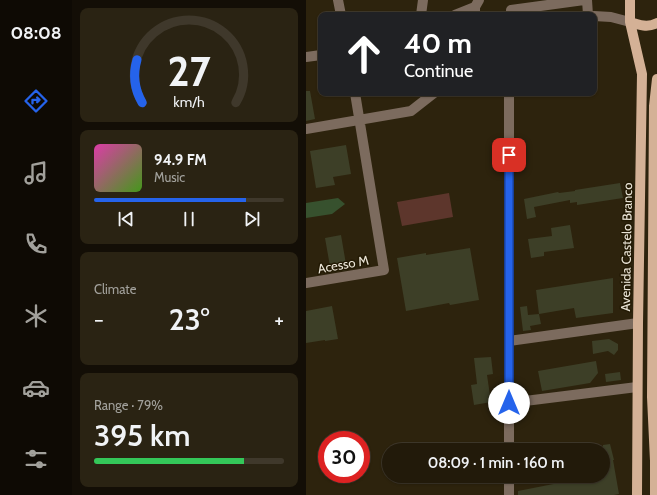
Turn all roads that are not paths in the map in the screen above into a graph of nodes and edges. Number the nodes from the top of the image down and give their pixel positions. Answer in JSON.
{"nodes":[{"id":1,"x":338,"y":0,"type":"edge"},
{"id":2,"x":423,"y":0,"type":"edge"},
{"id":3,"x":584,"y":0,"type":"edge"},
{"id":4,"x":587,"y":0,"type":"edge"},
{"id":5,"x":630,"y":0,"type":"edge"},
{"id":6,"x":476,"y":7,"type":"edge"},
{"id":7,"x":511,"y":8,"type":"edge"},
{"id":8,"x":340,"y":12,"type":"edge"},
{"id":9,"x":421,"y":12,"type":"edge"},
{"id":10,"x":463,"y":12,"type":"edge"},
{"id":11,"x":588,"y":12,"type":"edge"},
{"id":12,"x":597,"y":16,"type":"edge"},
{"id":13,"x":630,"y":22,"type":"junction"},
{"id":14,"x":657,"y":23,"type":"edge"},
{"id":15,"x":318,"y":55,"type":"edge"},
{"id":16,"x":306,"y":57,"type":"edge"},
{"id":17,"x":657,"y":79,"type":"edge"},
{"id":18,"x":356,"y":96,"type":"edge"},
{"id":19,"x":430,"y":96,"type":"edge"},
{"id":20,"x":509,"y":96,"type":"edge"},
{"id":21,"x":360,"y":120,"type":"junction"},
{"id":22,"x":306,"y":129,"type":"edge"},
{"id":23,"x":306,"y":283,"type":"edge"},
{"id":24,"x":655,"y":286,"type":"edge"},
{"id":25,"x":638,"y":323,"type":"junction"},
{"id":26,"x":655,"y":339,"type":"edge"},
{"id":27,"x":509,"y":341,"type":"junction"},
{"id":28,"x":637,"y":387,"type":"junction"},
{"id":29,"x":509,"y":403,"type":"junction"},
{"id":30,"x":509,"y":443,"type":"edge"},
{"id":31,"x":656,"y":461,"type":"edge"},
{"id":32,"x":509,"y":483,"type":"edge"},
{"id":33,"x":509,"y":495,"type":"edge"},
{"id":34,"x":637,"y":495,"type":"edge"},
{"id":35,"x":655,"y":495,"type":"edge"}],
"edges":[{"from":1,"to":8,"type":"street"},
{"from":2,"to":9,"type":"street"},
{"from":3,"to":7,"type":"street"},
{"from":4,"to":11,"type":"street"},
{"from":5,"to":13,"type":"main road","name":"Avenida Castelo Branco"},
{"from":6,"to":10,"type":"street"},
{"from":12,"to":13,"type":"street"},
{"from":13,"to":14,"type":"main road"},
{"from":13,"to":25,"type":"main road","name":"Avenida Castelo Branco"},
{"from":15,"to":16,"type":"street"},
{"from":17,"to":24,"type":"main road","name":"Avenida Castelo Branco"},
{"from":18,"to":21,"type":"street"},
{"from":19,"to":21,"type":"street"},
{"from":20,"to":27,"type":"street"},
{"from":21,"to":22,"type":"street"},
{"from":21,"to":23,"type":"street","name":"Acesso M"},
{"from":24,"to":26,"type":"main road","name":"Avenida Castelo Branco"},
{"from":25,"to":27,"type":"street"},
{"from":25,"to":28,"type":"main road","name":"Avenida Castelo Branco"},
{"from":26,"to":31,"type":"main road","name":"Avenida Castelo Branco"},
{"from":27,"to":29,"type":"street"},
{"from":28,"to":29,"type":"street"},
{"from":28,"to":34,"type":"main road","name":"Avenida Castelo Branco"},
{"from":29,"to":30,"type":"street"},
{"from":31,"to":35,"type":"main road","name":"Avenida Castelo Branco"},
{"from":32,"to":33,"type":"street"}]}
